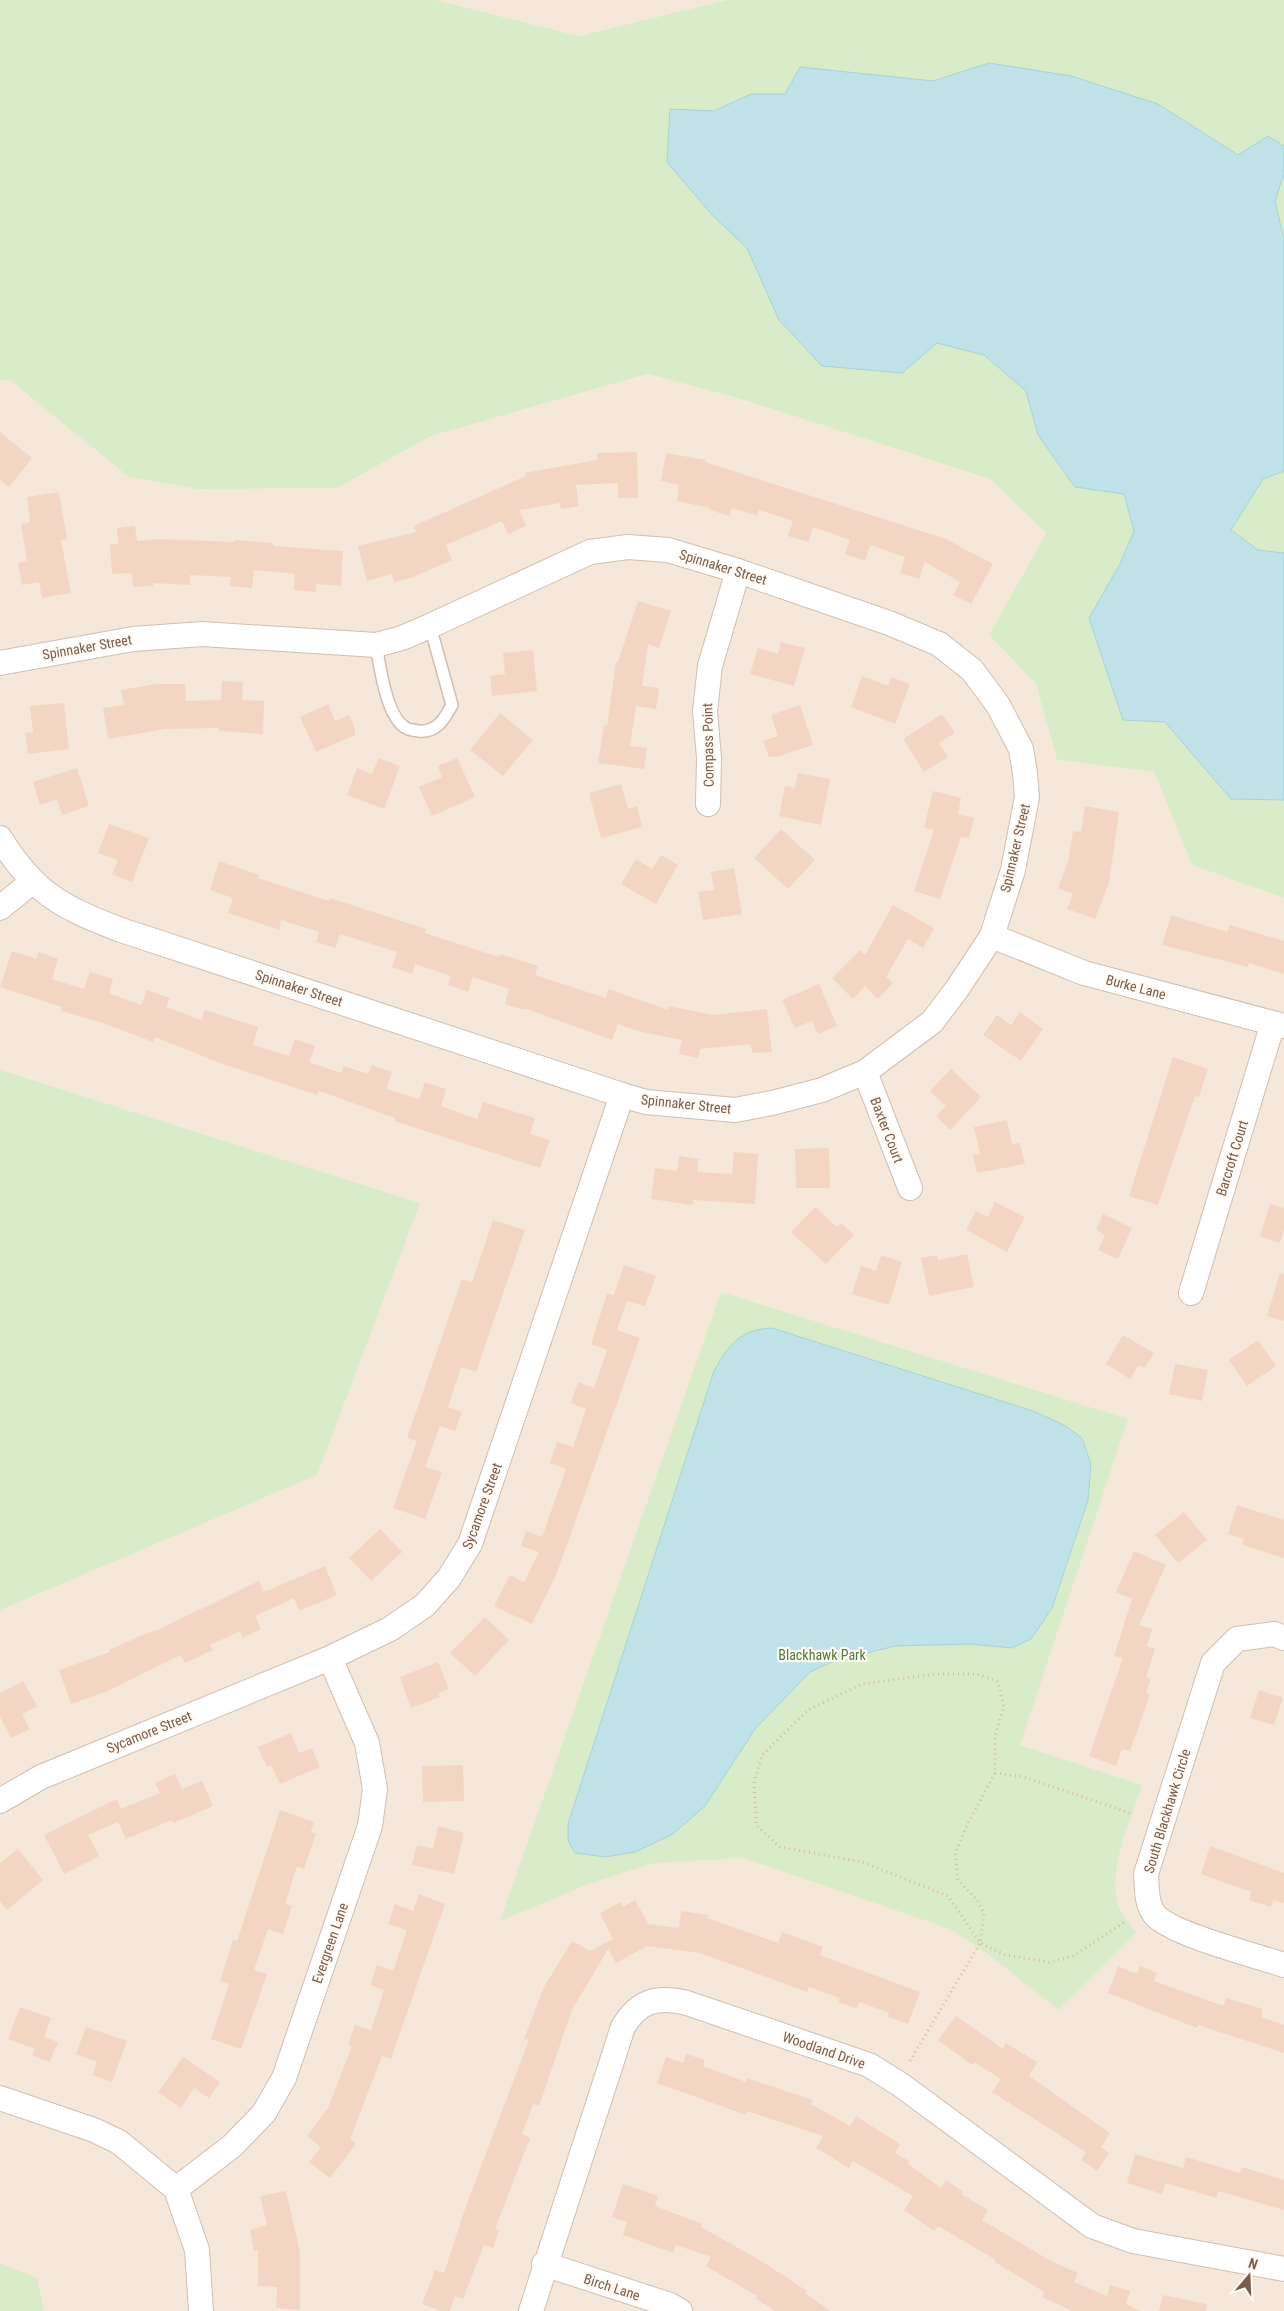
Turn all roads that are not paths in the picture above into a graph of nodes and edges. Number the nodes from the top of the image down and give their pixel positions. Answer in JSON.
{"nodes":[{"id":1,"x":738,"y":571,"type":"junction"},
{"id":2,"x":430,"y":626,"type":"junction"},
{"id":3,"x":376,"y":645,"type":"junction"},
{"id":4,"x":0,"y":663,"type":"edge"},
{"id":5,"x":708,"y":804,"type":"dead end"},
{"id":6,"x":0,"y":838,"type":"edge"},
{"id":7,"x":32,"y":882,"type":"junction"},
{"id":8,"x":0,"y":908,"type":"edge"},
{"id":9,"x":992,"y":936,"type":"junction"},
{"id":10,"x":1279,"y":1025,"type":"edge"},
{"id":11,"x":865,"y":1072,"type":"junction"},
{"id":12,"x":622,"y":1095,"type":"junction"},
{"id":13,"x":910,"y":1188,"type":"dead end"},
{"id":14,"x":1191,"y":1293,"type":"dead end"},
{"id":15,"x":1284,"y":1638,"type":"edge"},
{"id":16,"x":330,"y":1658,"type":"junction"},
{"id":17,"x":0,"y":1801,"type":"edge"},
{"id":18,"x":1284,"y":1965,"type":"edge"},
{"id":19,"x":0,"y":2098,"type":"edge"},
{"id":20,"x":176,"y":2189,"type":"junction"},
{"id":21,"x":544,"y":2264,"type":"junction"},
{"id":22,"x":1284,"y":2268,"type":"edge"},
{"id":23,"x":201,"y":2311,"type":"edge"},
{"id":24,"x":530,"y":2311,"type":"edge"},
{"id":25,"x":680,"y":2311,"type":"edge"}],
"edges":[{"from":1,"to":2,"type":"street","name":"Spinnaker Street"},
{"from":1,"to":5,"type":"street","name":"Compass Point"},
{"from":1,"to":9,"type":"street","name":"Spinnaker Street"},
{"from":2,"to":3,"type":"street","name":"Spinnaker Street"},
{"from":2,"to":3,"type":"lane"},
{"from":3,"to":4,"type":"street","name":"Spinnaker Street"},
{"from":6,"to":7,"type":"street","name":"Spinnaker Street"},
{"from":7,"to":8,"type":"street"},
{"from":7,"to":12,"type":"street","name":"Spinnaker Street"},
{"from":9,"to":10,"type":"street","name":"Burke Lane"},
{"from":9,"to":11,"type":"street","name":"Spinnaker Street"},
{"from":10,"to":14,"type":"street","name":"Barcroft Court"},
{"from":11,"to":12,"type":"street","name":"Spinnaker Street"},
{"from":11,"to":13,"type":"street","name":"Baxter Court"},
{"from":12,"to":16,"type":"street","name":"Sycamore Street"},
{"from":15,"to":18,"type":"street","name":"South Blackhawk Circle"},
{"from":16,"to":17,"type":"street","name":"Sycamore Street"},
{"from":16,"to":20,"type":"street","name":"Evergreen Lane"},
{"from":19,"to":20,"type":"street"},
{"from":20,"to":23,"type":"street"},
{"from":21,"to":22,"type":"street","name":"Woodland Drive"},
{"from":21,"to":24,"type":"street","name":"Woodland Drive"},
{"from":21,"to":25,"type":"street","name":"Birch Lane"}]}
